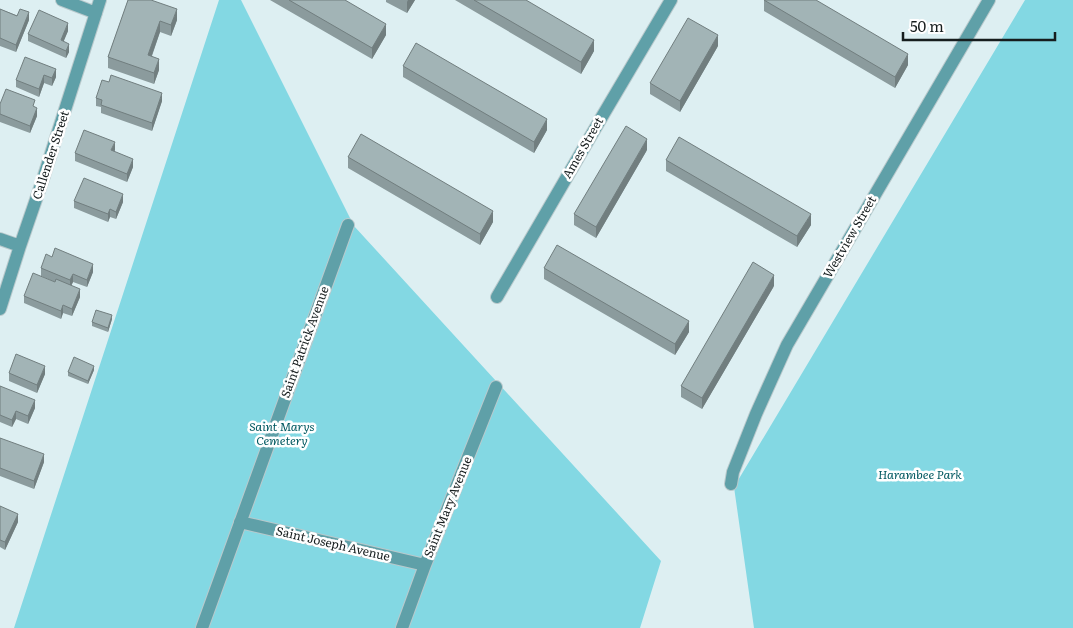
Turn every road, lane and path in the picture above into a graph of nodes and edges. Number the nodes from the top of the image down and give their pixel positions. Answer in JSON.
{"nodes":[{"id":1,"x":62,"y":0,"type":"edge"},
{"id":2,"x":100,"y":0,"type":"edge"},
{"id":3,"x":671,"y":0,"type":"edge"},
{"id":4,"x":989,"y":0,"type":"edge"},
{"id":5,"x":96,"y":13,"type":"junction"},
{"id":6,"x":348,"y":225,"type":"dead end"},
{"id":7,"x":0,"y":239,"type":"edge"},
{"id":8,"x":20,"y":246,"type":"junction"},
{"id":9,"x":498,"y":297,"type":"dead end"},
{"id":10,"x":0,"y":309,"type":"edge"},
{"id":11,"x":496,"y":388,"type":"dead end"},
{"id":12,"x":731,"y":484,"type":"dead end"},
{"id":13,"x":240,"y":522,"type":"junction"},
{"id":14,"x":425,"y":565,"type":"junction"},
{"id":15,"x":202,"y":628,"type":"edge"},
{"id":16,"x":402,"y":628,"type":"edge"}],
"edges":[{"from":1,"to":5,"type":"street"},
{"from":2,"to":5,"type":"street","name":"Callender Street"},
{"from":3,"to":9,"type":"street","name":"Ames Street"},
{"from":4,"to":12,"type":"street","name":"Westview Street"},
{"from":5,"to":8,"type":"street","name":"Callender Street"},
{"from":6,"to":13,"type":"street","name":"Saint Patrick Avenue"},
{"from":7,"to":8,"type":"street"},
{"from":8,"to":10,"type":"street","name":"Callender Street"},
{"from":11,"to":14,"type":"street","name":"Saint Mary Avenue"},
{"from":13,"to":14,"type":"street","name":"Saint Joseph Avenue"},
{"from":13,"to":15,"type":"street","name":"Saint Patrick Avenue"},
{"from":14,"to":16,"type":"street","name":"Saint Mary Avenue"}]}
